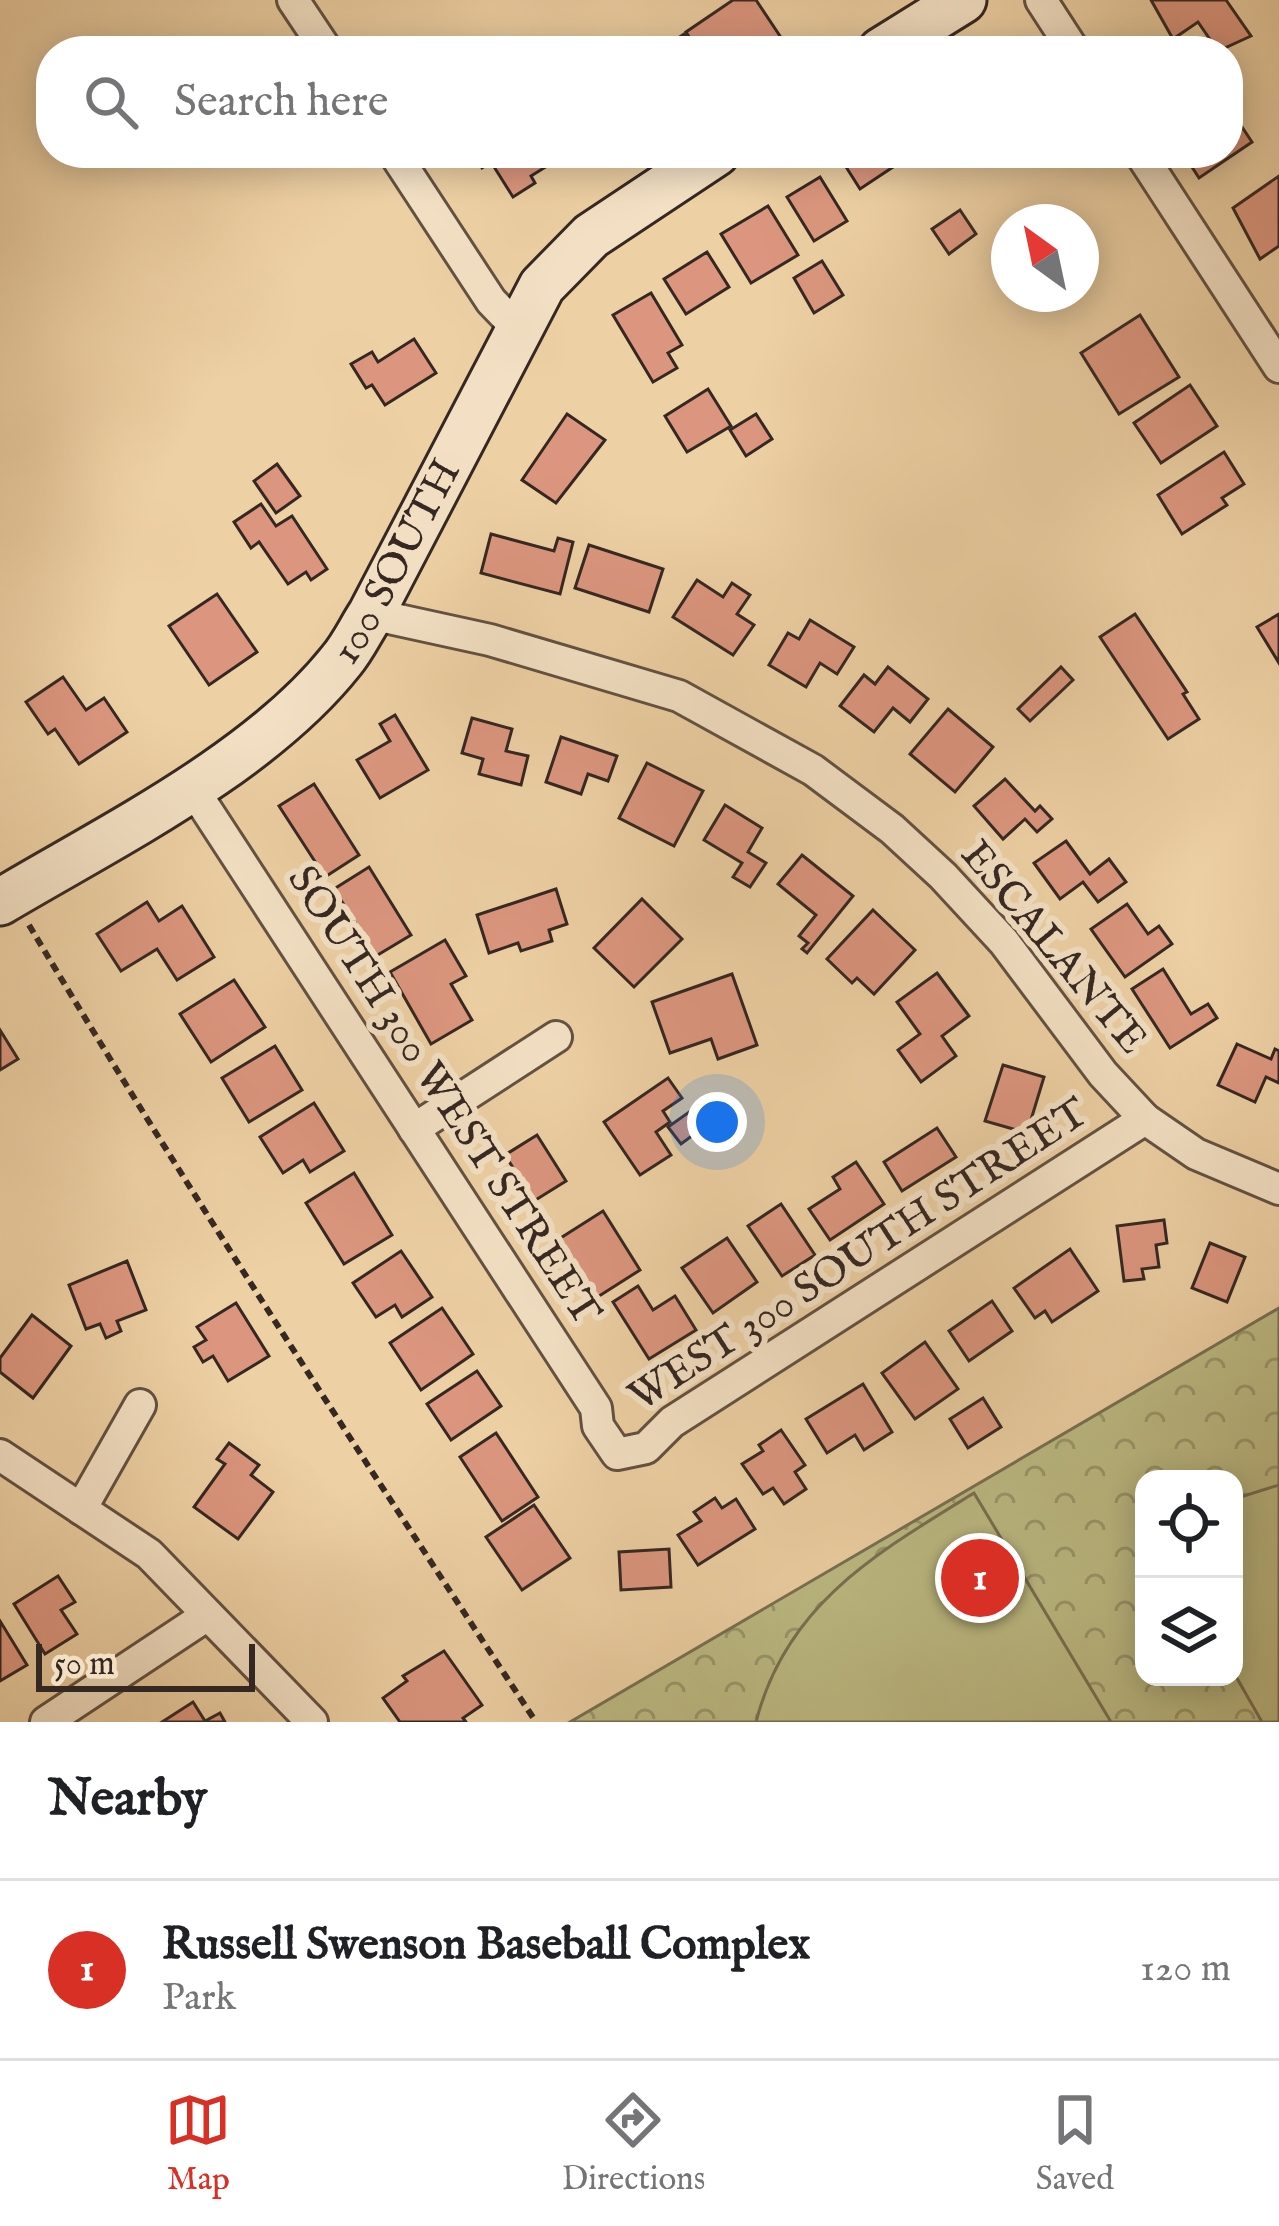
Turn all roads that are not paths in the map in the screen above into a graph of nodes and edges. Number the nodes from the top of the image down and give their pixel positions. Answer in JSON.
{"nodes":[{"id":1,"x":293,"y":0,"type":"edge"},
{"id":2,"x":963,"y":0,"type":"edge"},
{"id":3,"x":1041,"y":0,"type":"edge"},
{"id":4,"x":317,"y":36,"type":"edge"},
{"id":5,"x":905,"y":36,"type":"edge"},
{"id":6,"x":1064,"y":36,"type":"edge"},
{"id":7,"x":404,"y":168,"type":"edge"},
{"id":8,"x":693,"y":168,"type":"edge"},
{"id":9,"x":1150,"y":168,"type":"edge"},
{"id":10,"x":517,"y":328,"type":"junction"},
{"id":11,"x":1279,"y":368,"type":"edge"},
{"id":12,"x":371,"y":614,"type":"junction"},
{"id":13,"x":191,"y":786,"type":"junction"},
{"id":14,"x":15,"y":915,"type":"edge"},
{"id":15,"x":556,"y":1036,"type":"dead end"},
{"id":16,"x":1145,"y":1119,"type":"junction"},
{"id":17,"x":414,"y":1129,"type":"junction"},
{"id":18,"x":1279,"y":1189,"type":"edge"},
{"id":19,"x":140,"y":1405,"type":"dead end"},
{"id":20,"x":617,"y":1454,"type":"joint"},
{"id":21,"x":0,"y":1455,"type":"edge"},
{"id":22,"x":81,"y":1509,"type":"junction"},
{"id":23,"x":206,"y":1616,"type":"junction"},
{"id":24,"x":46,"y":1722,"type":"edge"},
{"id":25,"x":311,"y":1722,"type":"edge"}],
"edges":[{"from":1,"to":4,"type":"street"},
{"from":2,"to":5,"type":"street"},
{"from":3,"to":6,"type":"street"},
{"from":7,"to":10,"type":"street"},
{"from":8,"to":10,"type":"street","name":"100 SOUTH"},
{"from":9,"to":11,"type":"street"},
{"from":10,"to":12,"type":"street","name":"100 SOUTH"},
{"from":12,"to":13,"type":"street","name":"100 SOUTH"},
{"from":12,"to":16,"type":"street","name":"ESCALANTE"},
{"from":13,"to":14,"type":"street","name":"100 SOUTH"},
{"from":13,"to":17,"type":"street","name":"SOUTH 300 WEST STREET"},
{"from":15,"to":17,"type":"street"},
{"from":16,"to":18,"type":"street","name":"ESCALANTE"},
{"from":16,"to":20,"type":"street","name":"WEST 300 SOUTH STREET"},
{"from":17,"to":20,"type":"street","name":"SOUTH 300 WEST STREET"},
{"from":19,"to":22,"type":"street"},
{"from":21,"to":22,"type":"street"},
{"from":22,"to":23,"type":"street"},
{"from":23,"to":24,"type":"street"},
{"from":23,"to":25,"type":"street"}]}
